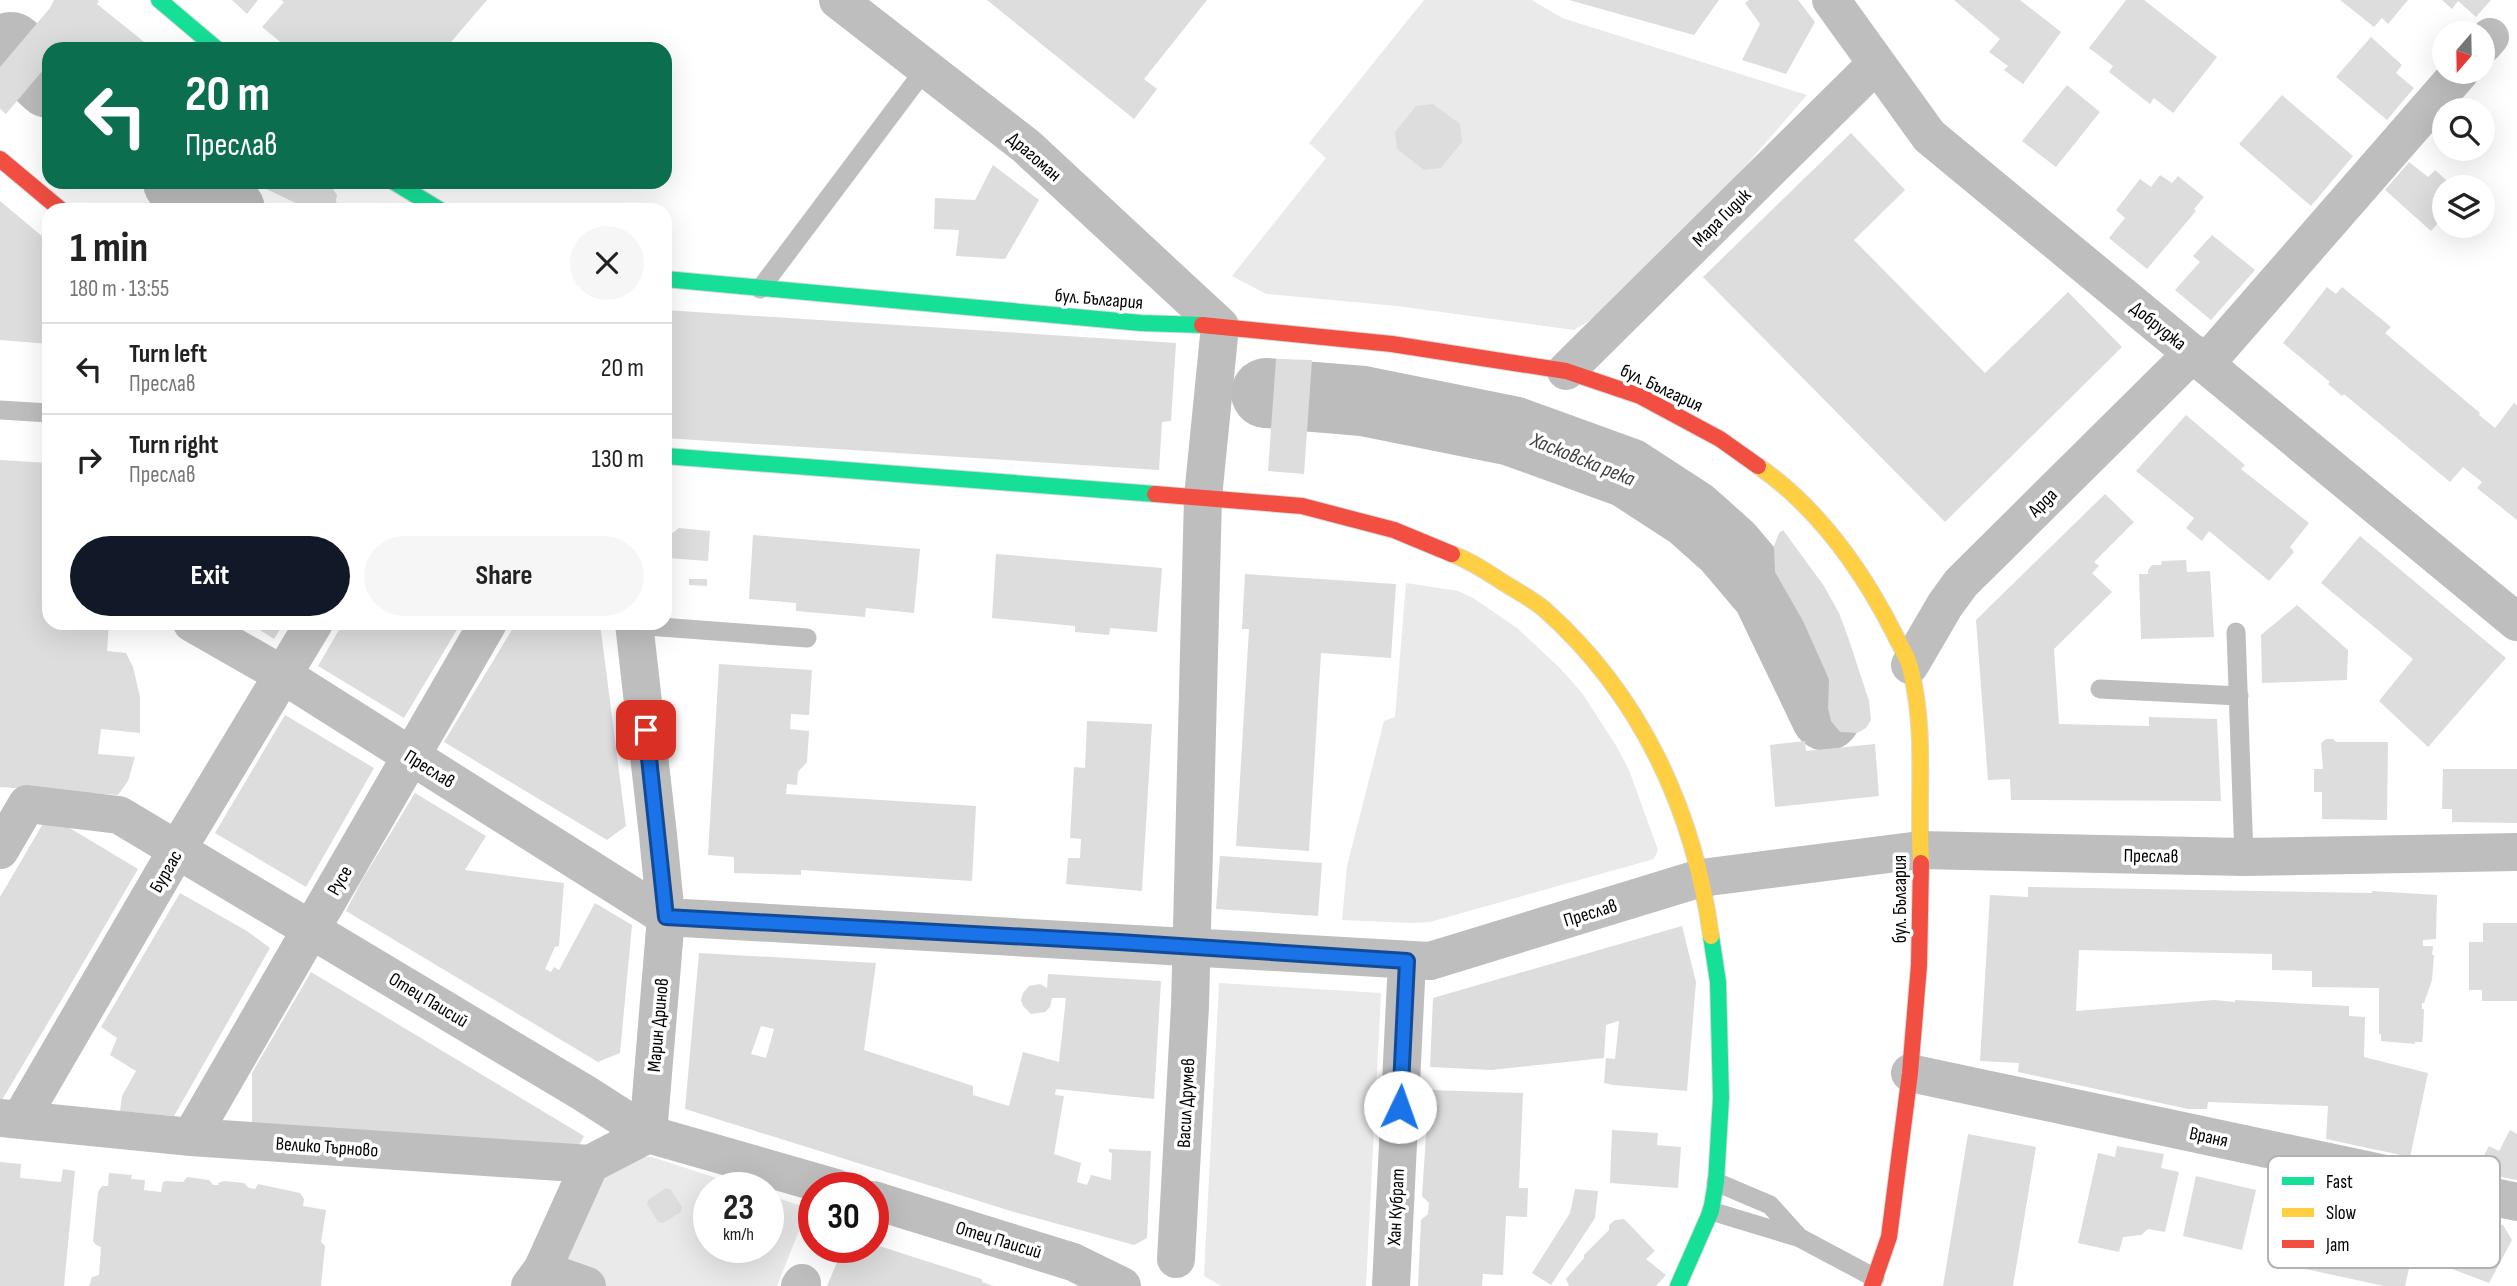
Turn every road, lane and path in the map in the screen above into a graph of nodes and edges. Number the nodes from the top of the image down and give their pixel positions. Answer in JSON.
{"nodes":[{"id":1,"x":159,"y":0,"type":"edge"},
{"id":2,"x":838,"y":0,"type":"edge"},
{"id":3,"x":1831,"y":0,"type":"edge"},
{"id":4,"x":209,"y":42,"type":"edge"},
{"id":5,"x":1876,"y":64,"type":"junction"},
{"id":6,"x":926,"y":68,"type":"junction"},
{"id":7,"x":2449,"y":84,"type":"edge"},
{"id":8,"x":0,"y":159,"type":"edge"},
{"id":9,"x":406,"y":189,"type":"edge"},
{"id":10,"x":53,"y":203,"type":"edge"},
{"id":11,"x":428,"y":203,"type":"edge"},
{"id":12,"x":672,"y":280,"type":"edge"},
{"id":13,"x":760,"y":289,"type":"junction"},
{"id":14,"x":1220,"y":326,"type":"junction"},
{"id":15,"x":2199,"y":358,"type":"junction"},
{"id":16,"x":1566,"y":371,"type":"junction"},
{"id":17,"x":0,"y":410,"type":"edge"},
{"id":18,"x":42,"y":413,"type":"edge"},
{"id":19,"x":672,"y":457,"type":"edge"},
{"id":20,"x":1203,"y":497,"type":"junction"},
{"id":21,"x":2517,"y":622,"type":"edge"},
{"id":22,"x":672,"y":627,"type":"edge"},
{"id":23,"x":204,"y":630,"type":"edge"},
{"id":24,"x":310,"y":630,"type":"edge"},
{"id":25,"x":484,"y":630,"type":"edge"},
{"id":26,"x":635,"y":630,"type":"edge"},
{"id":27,"x":2236,"y":632,"type":"dead end"},
{"id":28,"x":807,"y":638,"type":"dead end"},
{"id":29,"x":1910,"y":665,"type":"junction"},
{"id":30,"x":283,"y":675,"type":"junction"},
{"id":31,"x":2100,"y":689,"type":"dead end"},
{"id":32,"x":2239,"y":696,"type":"junction"},
{"id":33,"x":410,"y":755,"type":"junction"},
{"id":34,"x":0,"y":850,"type":"edge"},
{"id":35,"x":177,"y":850,"type":"junction"},
{"id":36,"x":1920,"y":850,"type":"junction"},
{"id":37,"x":2517,"y":852,"type":"edge"},
{"id":38,"x":2244,"y":857,"type":"junction"},
{"id":39,"x":1701,"y":878,"type":"junction"},
{"id":40,"x":666,"y":917,"type":"junction"},
{"id":41,"x":310,"y":929,"type":"junction"},
{"id":42,"x":1192,"y":947,"type":"junction"},
{"id":43,"x":1407,"y":961,"type":"junction"},
{"id":44,"x":1910,"y":1073,"type":"junction"},
{"id":45,"x":10,"y":1119,"type":"edge"},
{"id":46,"x":648,"y":1134,"type":"junction"},
{"id":47,"x":191,"y":1137,"type":"junction"},
{"id":48,"x":2300,"y":1156,"type":"edge"},
{"id":49,"x":590,"y":1164,"type":"junction"},
{"id":50,"x":798,"y":1178,"type":"edge"},
{"id":51,"x":1716,"y":1182,"type":"junction"},
{"id":52,"x":889,"y":1205,"type":"edge"},
{"id":53,"x":1711,"y":1211,"type":"junction"},
{"id":54,"x":1800,"y":1238,"type":"junction"},
{"id":55,"x":1176,"y":1259,"type":"dead end"},
{"id":56,"x":536,"y":1278,"type":"edge"},
{"id":57,"x":1874,"y":1282,"type":"edge"},
{"id":58,"x":587,"y":1286,"type":"edge"},
{"id":59,"x":1122,"y":1286,"type":"edge"},
{"id":60,"x":1391,"y":1286,"type":"edge"},
{"id":61,"x":1678,"y":1286,"type":"edge"}],
"edges":[{"from":1,"to":4,"type":"main road"},
{"from":2,"to":6,"type":"street","name":"Драгоман"},
{"from":3,"to":5,"type":"street","name":"Добруджа"},
{"from":5,"to":15,"type":"street","name":"Добруджа"},
{"from":5,"to":16,"type":"street","name":"Мара Гидик"},
{"from":6,"to":13,"type":"lane"},
{"from":6,"to":14,"type":"street","name":"Драгоман"},
{"from":7,"to":15,"type":"street","name":"Арда"},
{"from":8,"to":10,"type":"main road"},
{"from":9,"to":11,"type":"main road"},
{"from":12,"to":13,"type":"main road","name":"бул. България"},
{"from":13,"to":14,"type":"main road","name":"бул. България"},
{"from":14,"to":16,"type":"main road","name":"бул. България"},
{"from":14,"to":20,"type":"street","name":"Васил Друмев"},
{"from":15,"to":21,"type":"street","name":"Добруджа"},
{"from":15,"to":29,"type":"street","name":"Арда"},
{"from":16,"to":29,"type":"main road","name":"бул. България"},
{"from":17,"to":18,"type":"lane"},
{"from":19,"to":20,"type":"main road"},
{"from":20,"to":39,"type":"main road"},
{"from":20,"to":42,"type":"street","name":"Васил Друмев"},
{"from":22,"to":28,"type":"lane"},
{"from":23,"to":30,"type":"street","name":"Преслав"},
{"from":24,"to":30,"type":"street","name":"Бургас"},
{"from":25,"to":33,"type":"street","name":"Русе"},
{"from":26,"to":40,"type":"street"},
{"from":27,"to":32,"type":"lane"},
{"from":29,"to":36,"type":"main road","name":"бул. България"},
{"from":30,"to":33,"type":"street","name":"Преслав"},
{"from":30,"to":35,"type":"street","name":"Бургас"},
{"from":31,"to":32,"type":"lane"},
{"from":32,"to":38,"type":"lane"},
{"from":33,"to":40,"type":"street","name":"Преслав"},
{"from":33,"to":41,"type":"street","name":"Русе"},
{"from":34,"to":35,"type":"street","name":"Отец Паисий"},
{"from":35,"to":41,"type":"street","name":"Отец Паисий"},
{"from":35,"to":45,"type":"street","name":"Бургас"},
{"from":36,"to":38,"type":"street","name":"Преслав"},
{"from":36,"to":39,"type":"street","name":"Преслав"},
{"from":36,"to":44,"type":"main road","name":"бул. България"},
{"from":37,"to":38,"type":"street","name":"Преслав"},
{"from":39,"to":43,"type":"street","name":"Преслав"},
{"from":39,"to":51,"type":"main road"},
{"from":40,"to":42,"type":"street","name":"Преслав"},
{"from":40,"to":46,"type":"street","name":"Марин Дринов"},
{"from":41,"to":46,"type":"street","name":"Отец Паисий"},
{"from":41,"to":47,"type":"street","name":"Русе"},
{"from":42,"to":43,"type":"street","name":"Преслав"},
{"from":42,"to":55,"type":"street","name":"Васил Друмев"},
{"from":43,"to":60,"type":"street","name":"Хан Кубрат"},
{"from":44,"to":48,"type":"street","name":"Враня"},
{"from":44,"to":57,"type":"main road","name":"бул. България"},
{"from":45,"to":47,"type":"street","name":"Велико Търново"},
{"from":46,"to":49,"type":"street"},
{"from":46,"to":50,"type":"street","name":"Отец Паисий"},
{"from":47,"to":49,"type":"street","name":"Велико Търново"},
{"from":49,"to":56,"type":"street"},
{"from":51,"to":53,"type":"main road"},
{"from":51,"to":54,"type":"lane"},
{"from":52,"to":59,"type":"street","name":"Отец Паисий"},
{"from":53,"to":54,"type":"lane"},
{"from":53,"to":61,"type":"main road"},
{"from":54,"to":57,"type":"lane"},
{"from":56,"to":58,"type":"street"}]}
